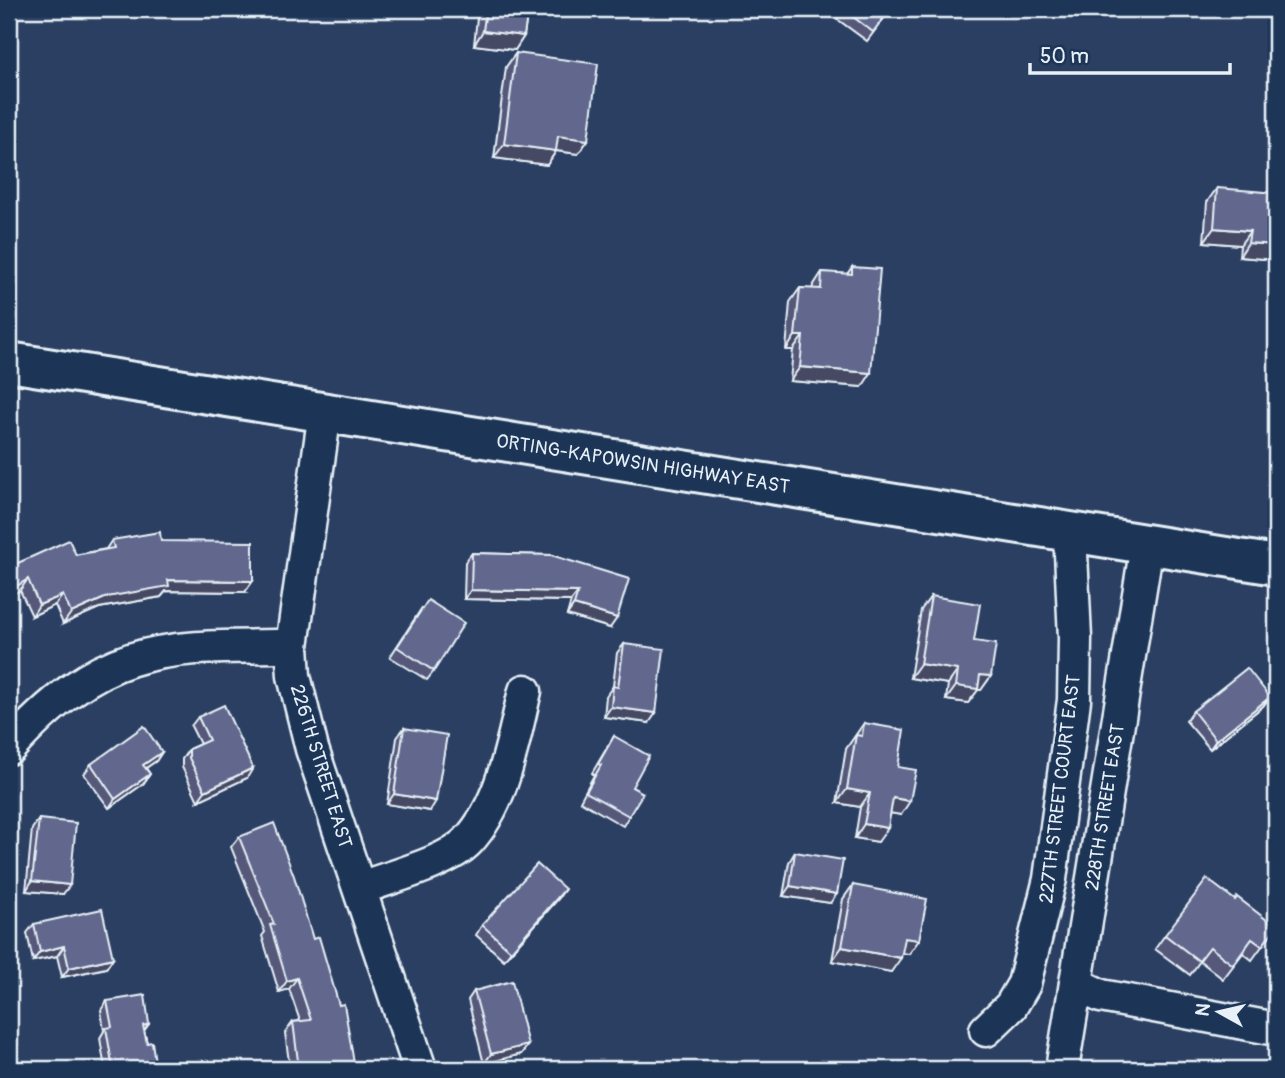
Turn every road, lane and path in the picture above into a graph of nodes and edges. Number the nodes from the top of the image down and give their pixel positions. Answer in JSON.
{"nodes":[{"id":1,"x":9,"y":362,"type":"edge"},
{"id":2,"x":325,"y":412,"type":"junction"},
{"id":3,"x":1070,"y":532,"type":"junction"},
{"id":4,"x":1147,"y":545,"type":"junction"},
{"id":5,"x":1276,"y":565,"type":"edge"},
{"id":6,"x":292,"y":646,"type":"junction"},
{"id":7,"x":525,"y":691,"type":"dead end"},
{"id":8,"x":9,"y":748,"type":"edge"},
{"id":9,"x":361,"y":888,"type":"junction"},
{"id":10,"x":1076,"y":984,"type":"junction"},
{"id":11,"x":1276,"y":1029,"type":"edge"},
{"id":12,"x":986,"y":1030,"type":"dead end"},
{"id":13,"x":420,"y":1069,"type":"edge"},
{"id":14,"x":1062,"y":1069,"type":"edge"}],
"edges":[{"from":1,"to":2,"type":"main road","name":"ORTING-KAPOWSIN HIGHWAY EAST"},
{"from":2,"to":3,"type":"main road","name":"ORTING-KAPOWSIN HIGHWAY EAST"},
{"from":2,"to":6,"type":"street","name":"226TH STREET EAST"},
{"from":3,"to":4,"type":"main road","name":"ORTING-KAPOWSIN HIGHWAY EAST"},
{"from":3,"to":12,"type":"street","name":"227TH STREET COURT EAST"},
{"from":4,"to":5,"type":"main road","name":"ORTING-KAPOWSIN HIGHWAY EAST"},
{"from":4,"to":10,"type":"street","name":"228TH STREET EAST"},
{"from":6,"to":8,"type":"street"},
{"from":6,"to":9,"type":"street","name":"226TH STREET EAST"},
{"from":7,"to":9,"type":"street"},
{"from":9,"to":13,"type":"street","name":"226TH STREET EAST"},
{"from":10,"to":11,"type":"street"},
{"from":10,"to":14,"type":"street","name":"228TH STREET EAST"}]}
